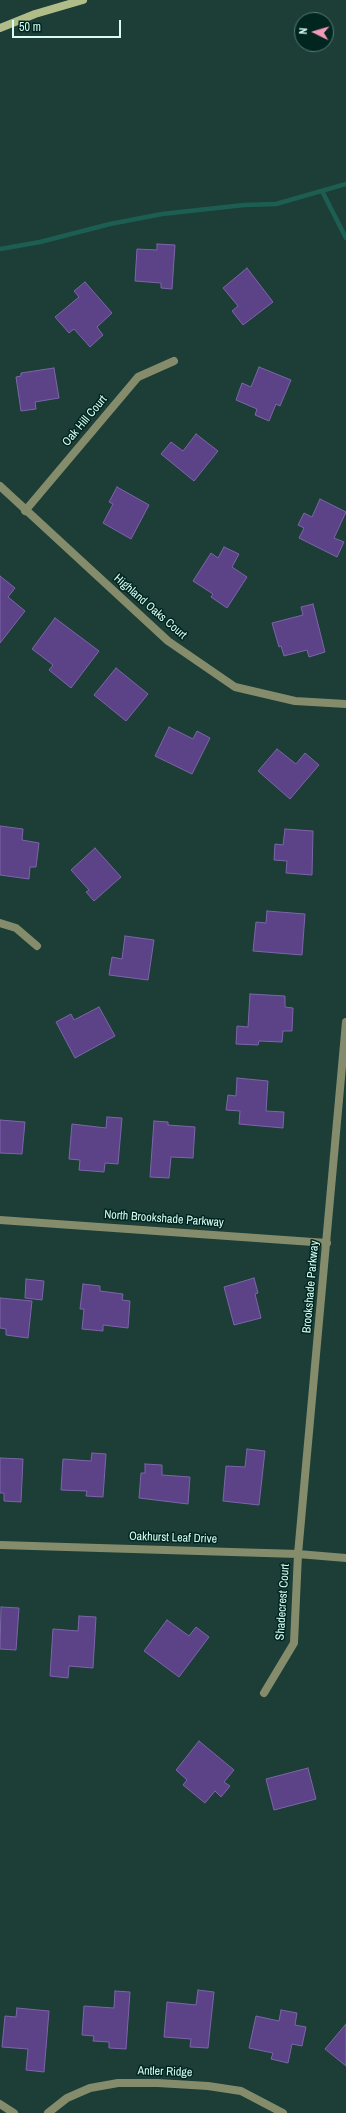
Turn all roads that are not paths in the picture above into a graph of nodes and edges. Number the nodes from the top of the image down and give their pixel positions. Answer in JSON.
{"nodes":[{"id":1,"x":83,"y":0,"type":"edge"},
{"id":2,"x":0,"y":28,"type":"edge"},
{"id":3,"x":174,"y":362,"type":"dead end"},
{"id":4,"x":0,"y":486,"type":"edge"},
{"id":5,"x":25,"y":511,"type":"junction"},
{"id":6,"x":346,"y":704,"type":"edge"},
{"id":7,"x":0,"y":923,"type":"edge"},
{"id":8,"x":37,"y":946,"type":"dead end"},
{"id":9,"x":346,"y":1022,"type":"edge"},
{"id":10,"x":0,"y":1220,"type":"edge"},
{"id":11,"x":327,"y":1243,"type":"junction"},
{"id":12,"x":0,"y":1545,"type":"edge"},
{"id":13,"x":298,"y":1554,"type":"junction"},
{"id":14,"x":346,"y":1558,"type":"edge"},
{"id":15,"x":264,"y":1693,"type":"dead end"},
{"id":16,"x":0,"y":2104,"type":"edge"},
{"id":17,"x":14,"y":2113,"type":"edge"},
{"id":18,"x":48,"y":2113,"type":"edge"},
{"id":19,"x":283,"y":2113,"type":"edge"}],
"edges":[{"from":1,"to":2,"type":"street"},
{"from":3,"to":5,"type":"street","name":"Oak Hill Court"},
{"from":4,"to":5,"type":"street","name":"Highland Oaks Court"},
{"from":5,"to":6,"type":"street","name":"Highland Oaks Court"},
{"from":7,"to":8,"type":"street"},
{"from":9,"to":11,"type":"street","name":"Brookshade Parkway"},
{"from":10,"to":11,"type":"street","name":"North Brookshade Parkway"},
{"from":11,"to":13,"type":"street","name":"Brookshade Parkway"},
{"from":12,"to":13,"type":"street","name":"Oakhurst Leaf Drive"},
{"from":13,"to":14,"type":"street","name":"Oakhurst Leaf Drive"},
{"from":13,"to":15,"type":"street","name":"Shadecrest Court"},
{"from":16,"to":17,"type":"street"},
{"from":18,"to":19,"type":"street","name":"Antler Ridge"}]}
